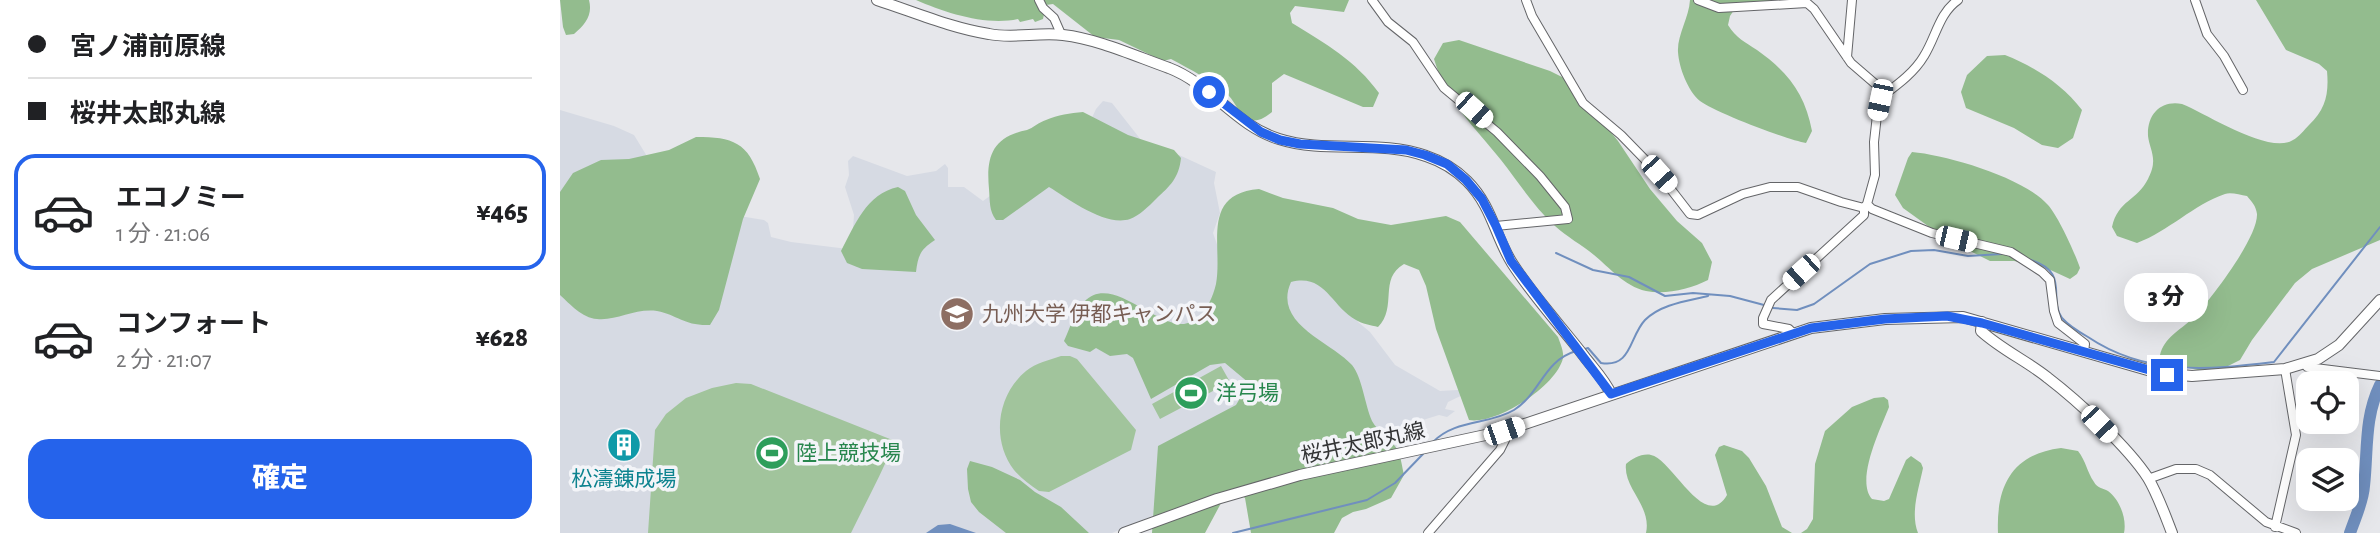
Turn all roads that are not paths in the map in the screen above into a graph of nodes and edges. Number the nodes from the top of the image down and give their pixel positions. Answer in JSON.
{"nodes":[{"id":1,"x":877,"y":0,"type":"edge"},
{"id":2,"x":1039,"y":0,"type":"edge"},
{"id":3,"x":1372,"y":0,"type":"edge"},
{"id":4,"x":1526,"y":0,"type":"edge"},
{"id":5,"x":1698,"y":0,"type":"edge"},
{"id":6,"x":1852,"y":0,"type":"edge"},
{"id":7,"x":1958,"y":0,"type":"edge"},
{"id":8,"x":2195,"y":0,"type":"edge"},
{"id":9,"x":1061,"y":34,"type":"junction"},
{"id":10,"x":1847,"y":57,"type":"junction"},
{"id":11,"x":2243,"y":90,"type":"dead end"},
{"id":12,"x":1881,"y":97,"type":"junction"},
{"id":13,"x":1866,"y":206,"type":"junction"},
{"id":14,"x":1496,"y":226,"type":"junction"},
{"id":15,"x":2380,"y":300,"type":"edge"},
{"id":16,"x":1982,"y":323,"type":"junction"},
{"id":17,"x":1793,"y":333,"type":"junction"},
{"id":18,"x":2084,"y":351,"type":"junction"},
{"id":19,"x":2305,"y":364,"type":"junction"},
{"id":20,"x":2285,"y":369,"type":"junction"},
{"id":21,"x":2377,"y":376,"type":"edge"},
{"id":22,"x":1611,"y":394,"type":"junction"},
{"id":23,"x":1504,"y":431,"type":"junction"},
{"id":24,"x":2148,"y":479,"type":"junction"},
{"id":25,"x":2274,"y":527,"type":"junction"},
{"id":26,"x":1124,"y":533,"type":"edge"},
{"id":27,"x":1428,"y":533,"type":"edge"},
{"id":28,"x":2172,"y":533,"type":"edge"},
{"id":29,"x":2296,"y":533,"type":"edge"}],
"edges":[{"from":1,"to":9,"type":"main road"},
{"from":2,"to":9,"type":"street"},
{"from":3,"to":14,"type":"street"},
{"from":4,"to":13,"type":"street"},
{"from":5,"to":10,"type":"street"},
{"from":6,"to":10,"type":"street"},
{"from":7,"to":12,"type":"street"},
{"from":8,"to":11,"type":"street"},
{"from":9,"to":14,"type":"main road"},
{"from":10,"to":12,"type":"street"},
{"from":12,"to":13,"type":"street"},
{"from":13,"to":17,"type":"street"},
{"from":13,"to":18,"type":"street"},
{"from":14,"to":22,"type":"main road"},
{"from":15,"to":19,"type":"main road"},
{"from":16,"to":17,"type":"main road","name":"桜井太郎丸線"},
{"from":16,"to":18,"type":"main road"},
{"from":16,"to":24,"type":"main road"},
{"from":17,"to":22,"type":"main road","name":"桜井太郎丸線"},
{"from":18,"to":20,"type":"main road"},
{"from":19,"to":20,"type":"main road"},
{"from":19,"to":21,"type":"street"},
{"from":20,"to":25,"type":"street"},
{"from":22,"to":23,"type":"main road","name":"桜井太郎丸線"},
{"from":23,"to":26,"type":"main road","name":"桜井太郎丸線"},
{"from":23,"to":27,"type":"street"},
{"from":24,"to":25,"type":"street"},
{"from":24,"to":28,"type":"main road"},
{"from":25,"to":29,"type":"street"}]}
